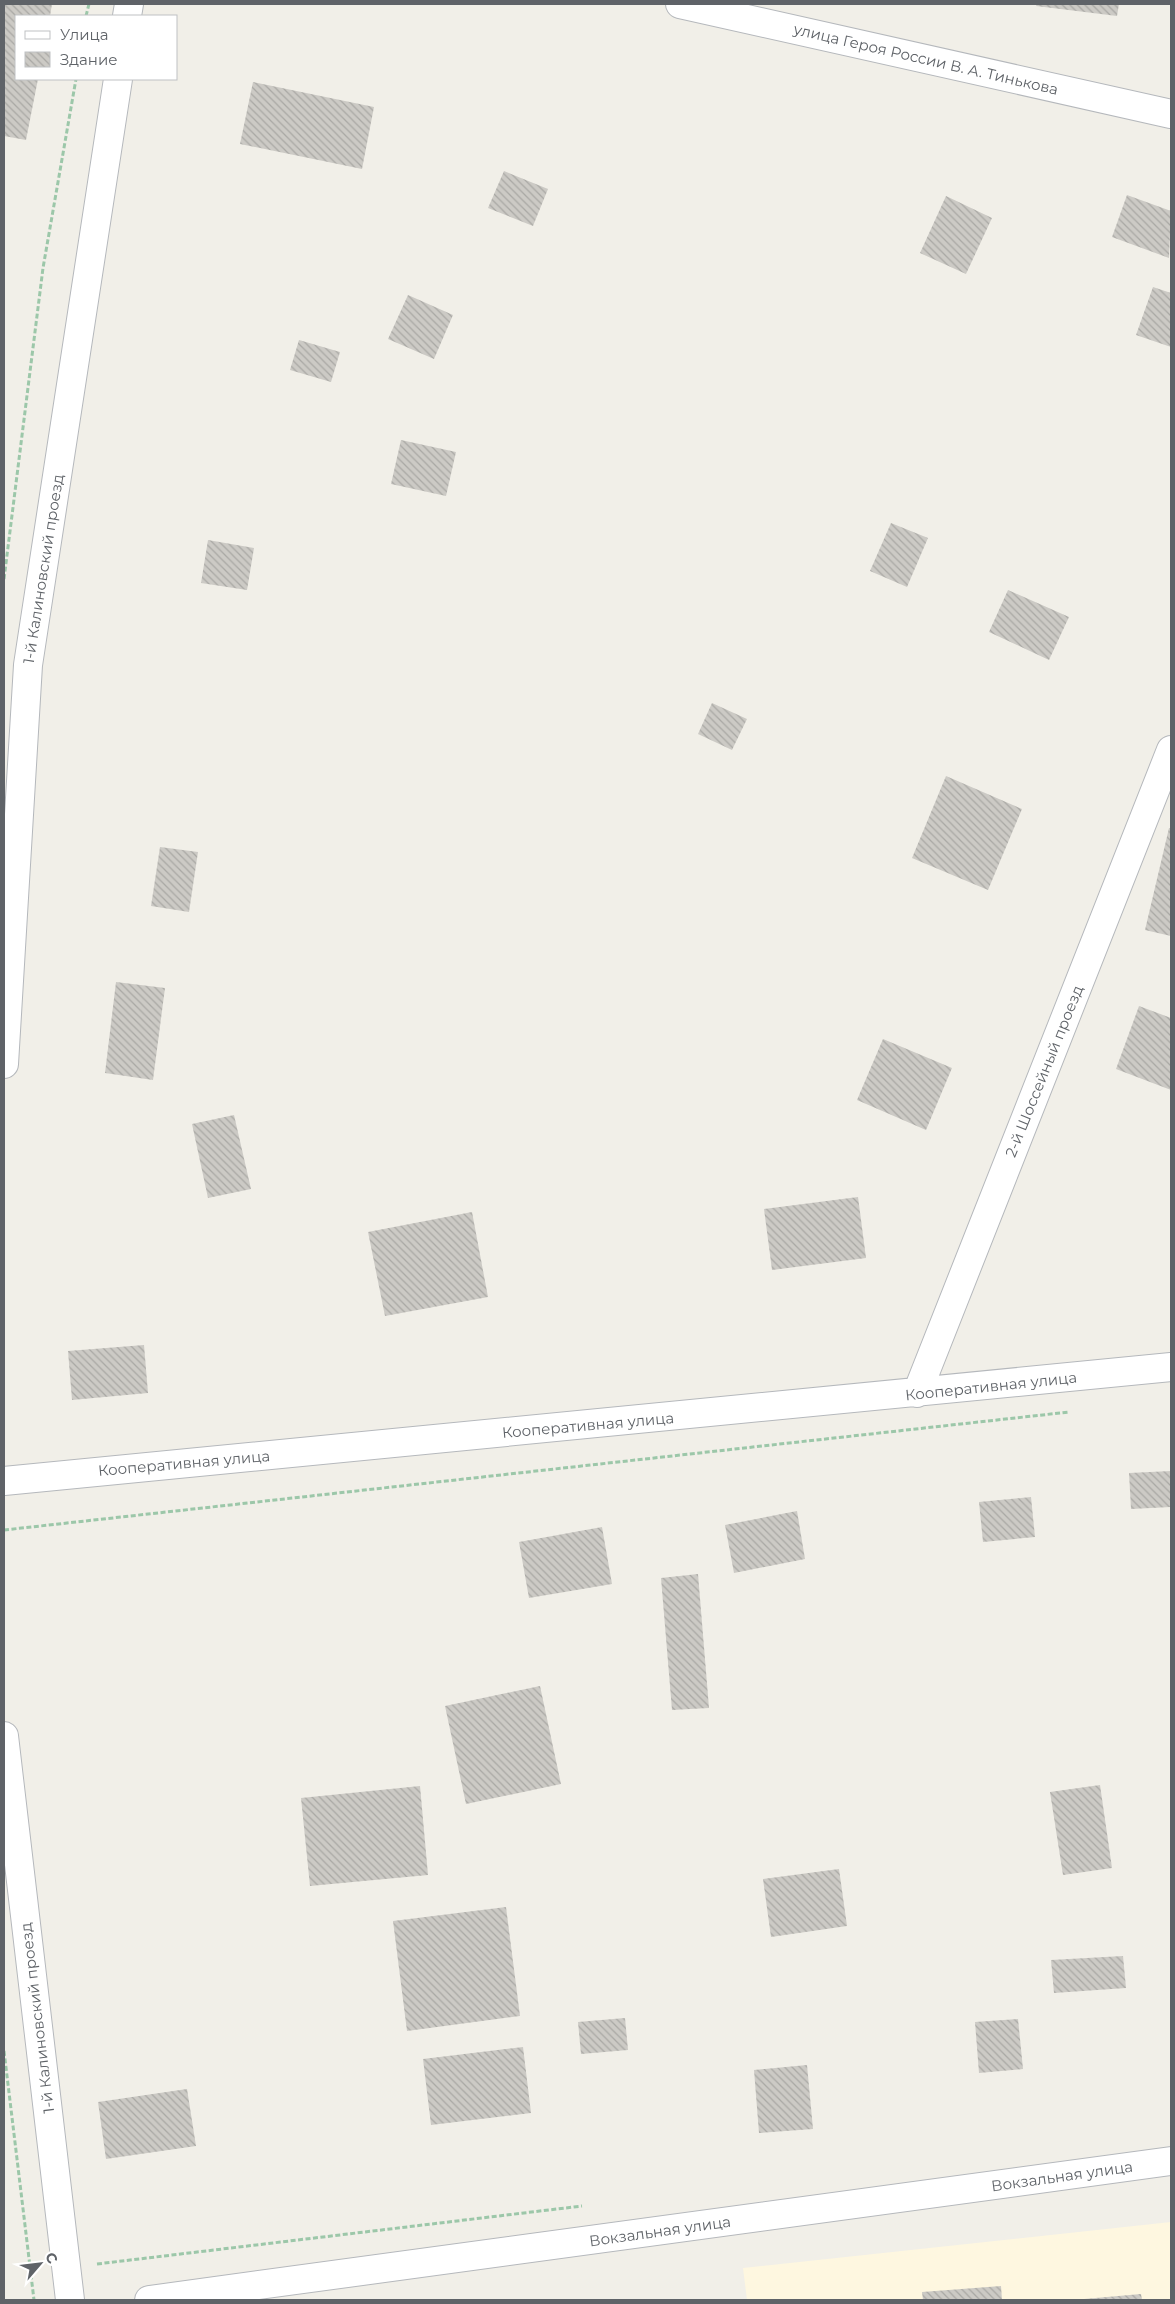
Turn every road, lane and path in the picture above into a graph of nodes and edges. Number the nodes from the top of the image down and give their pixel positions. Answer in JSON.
{"nodes":[{"id":1,"x":680,"y":4,"type":"edge"},
{"id":2,"x":76,"y":80,"type":"edge"},
{"id":3,"x":118,"y":80,"type":"edge"},
{"id":4,"x":1171,"y":114,"type":"edge"},
{"id":5,"x":4,"y":579,"type":"edge"},
{"id":6,"x":1171,"y":750,"type":"edge"},
{"id":7,"x":4,"y":1064,"type":"edge"},
{"id":8,"x":1171,"y":1368,"type":"edge"},
{"id":9,"x":917,"y":1393,"type":"junction"},
{"id":10,"x":1075,"y":1411,"type":"dead end"},
{"id":11,"x":4,"y":1481,"type":"edge"},
{"id":12,"x":4,"y":1530,"type":"edge"},
{"id":13,"x":4,"y":1736,"type":"edge"},
{"id":14,"x":4,"y":2051,"type":"edge"},
{"id":15,"x":1171,"y":2161,"type":"edge"},
{"id":16,"x":34,"y":2300,"type":"edge"},
{"id":17,"x":70,"y":2300,"type":"edge"},
{"id":18,"x":149,"y":2300,"type":"edge"}],
"edges":[{"from":1,"to":4,"type":"street","name":"улица Героя России В. А. Тинькова"},
{"from":2,"to":5,"type":"path"},
{"from":3,"to":7,"type":"street","name":"1-й Калиновский проезд"},
{"from":6,"to":9,"type":"street","name":"2-й Шоссейный проезд"},
{"from":8,"to":9,"type":"street","name":"Кооперативная улица"},
{"from":9,"to":11,"type":"street","name":"Кооперативная улица"},
{"from":10,"to":12,"type":"path"},
{"from":13,"to":17,"type":"street","name":"1-й Калиновский проезд"},
{"from":14,"to":16,"type":"path"},
{"from":15,"to":18,"type":"street","name":"Вокзальная улица"}]}
